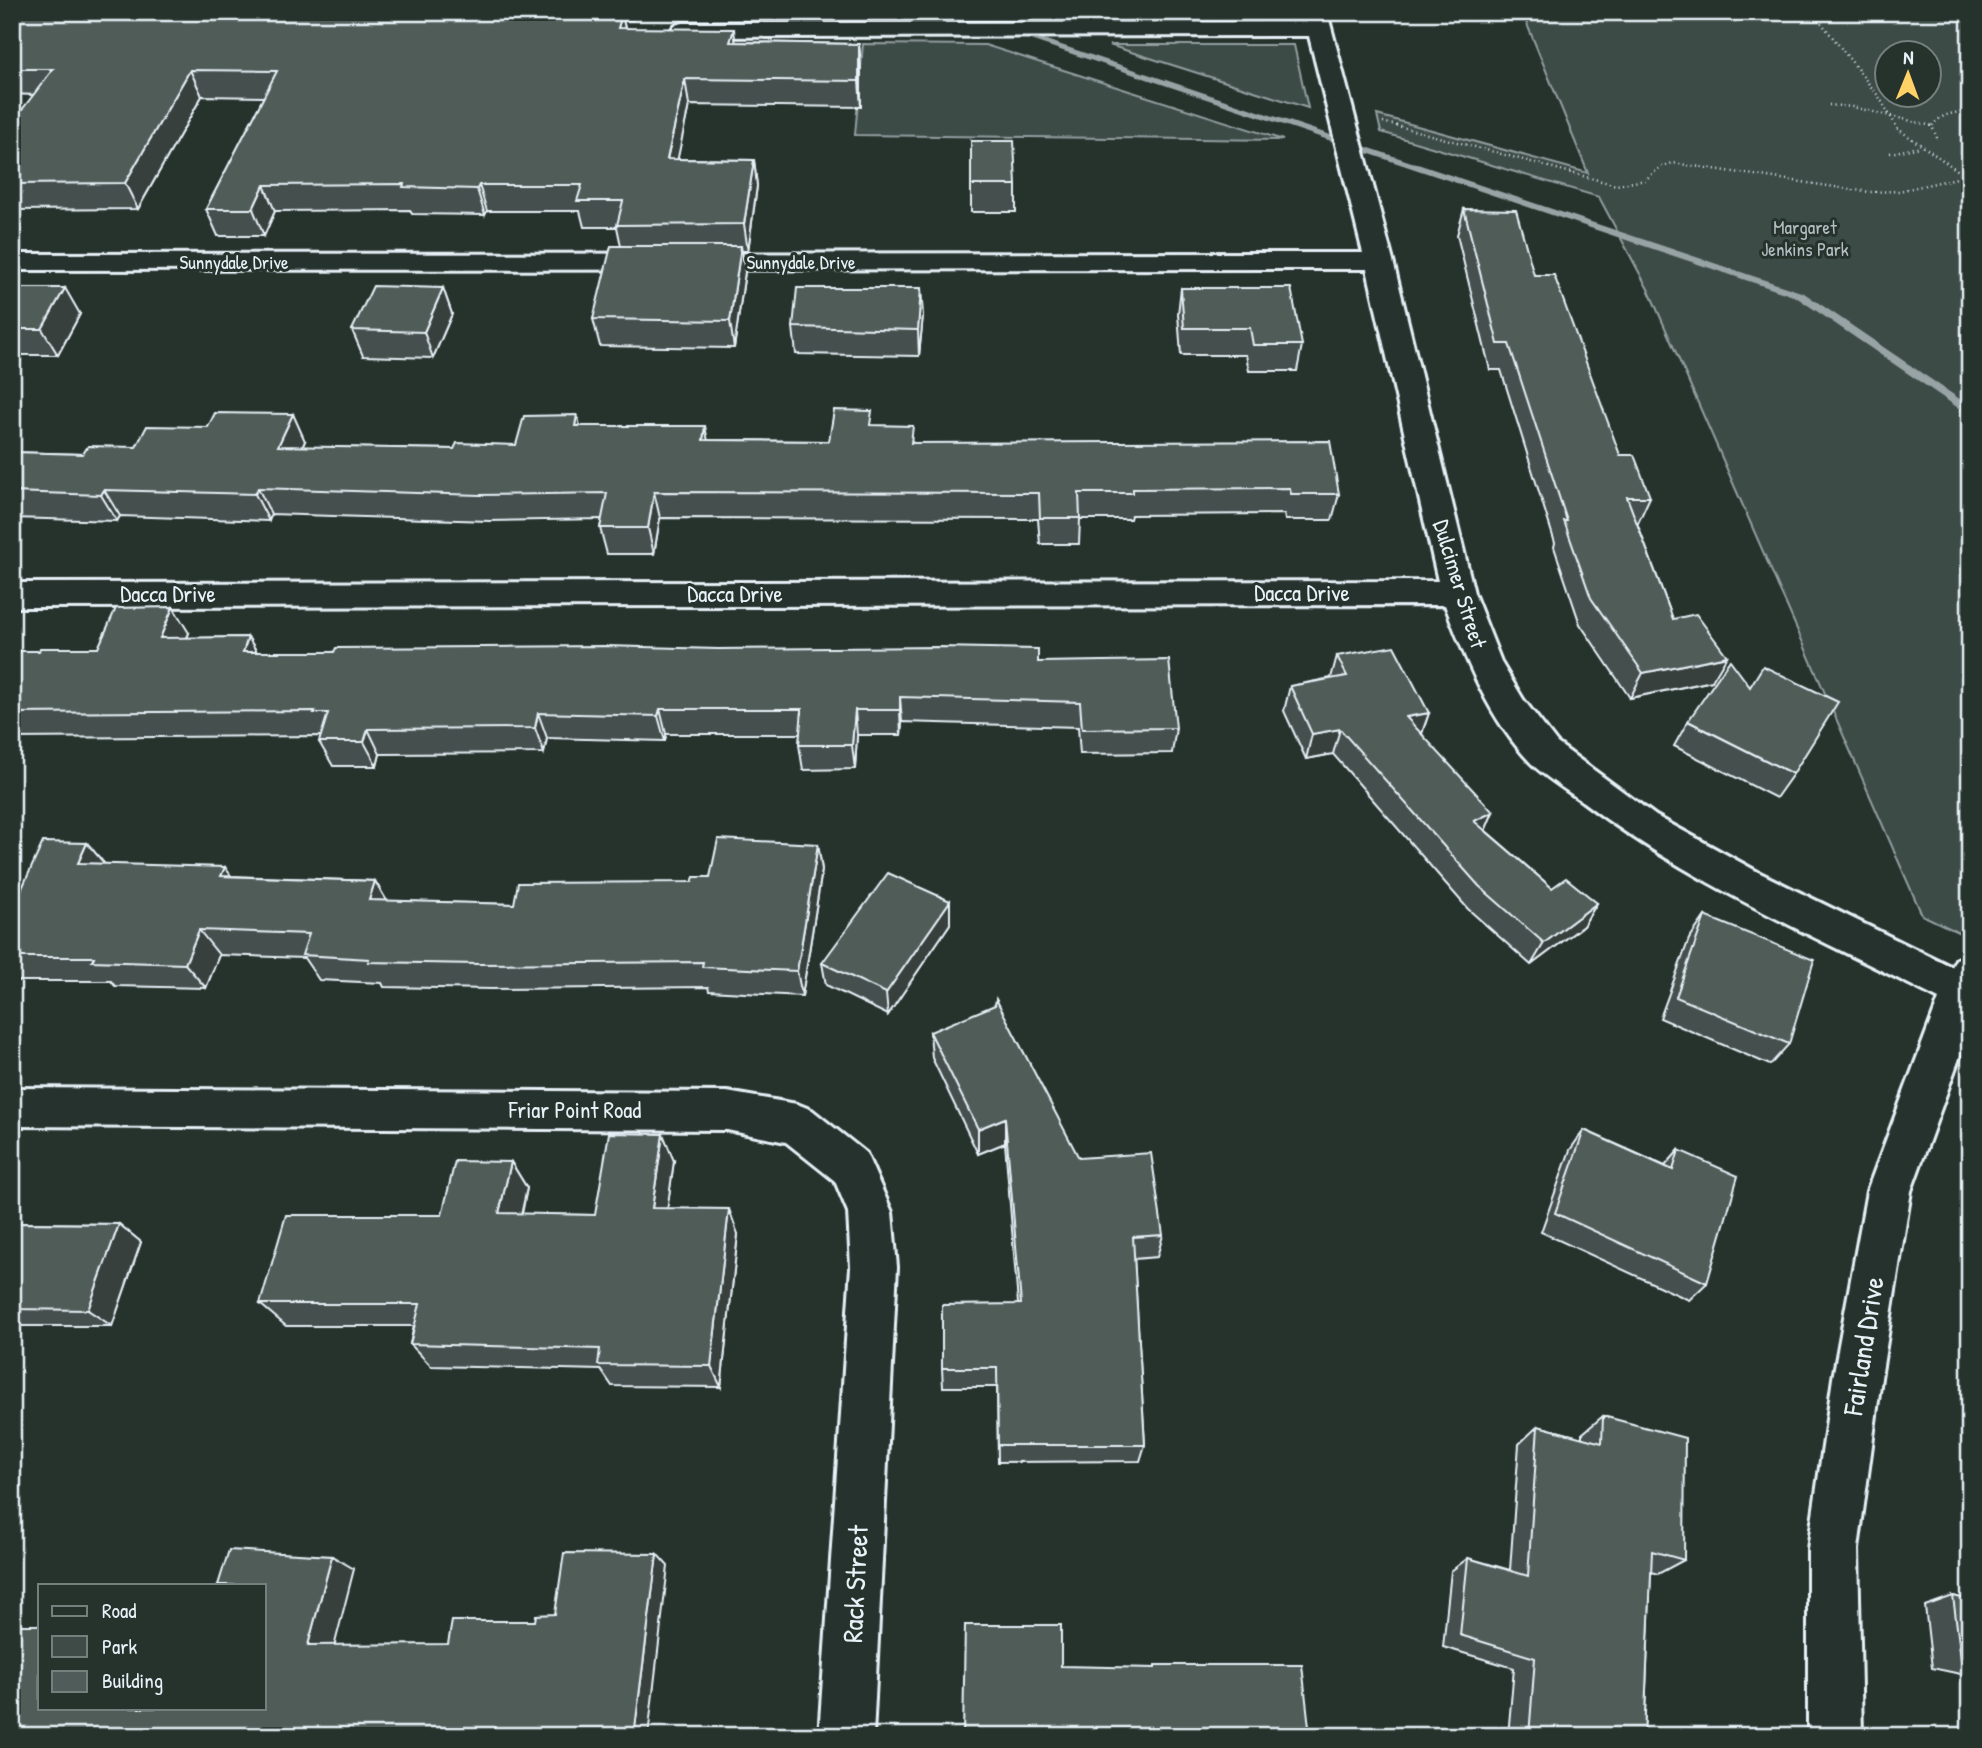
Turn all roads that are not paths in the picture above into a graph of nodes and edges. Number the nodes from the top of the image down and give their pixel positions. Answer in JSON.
{"nodes":[{"id":1,"x":1317,"y":21,"type":"edge"},
{"id":2,"x":666,"y":30,"type":"edge"},
{"id":3,"x":1379,"y":261,"type":"junction"},
{"id":4,"x":12,"y":262,"type":"edge"},
{"id":5,"x":1457,"y":593,"type":"junction"},
{"id":6,"x":12,"y":594,"type":"edge"},
{"id":7,"x":1966,"y":981,"type":"edge"},
{"id":8,"x":12,"y":1107,"type":"edge"},
{"id":9,"x":864,"y":1433,"type":"joint"},
{"id":10,"x":846,"y":1736,"type":"edge"},
{"id":11,"x":1835,"y":1736,"type":"edge"}],
"edges":[{"from":1,"to":2,"type":"street"},
{"from":1,"to":3,"type":"street","name":"Dulcimer Street"},
{"from":3,"to":4,"type":"street","name":"Sunnydale Drive"},
{"from":3,"to":5,"type":"street","name":"Dulcimer Street"},
{"from":5,"to":6,"type":"street","name":"Dacca Drive"},
{"from":5,"to":7,"type":"street","name":"Dulcimer Street"},
{"from":7,"to":11,"type":"street","name":"Fairland Drive"},
{"from":8,"to":9,"type":"street","name":"Friar Point Road"},
{"from":9,"to":10,"type":"street","name":"Rack Street"}]}
